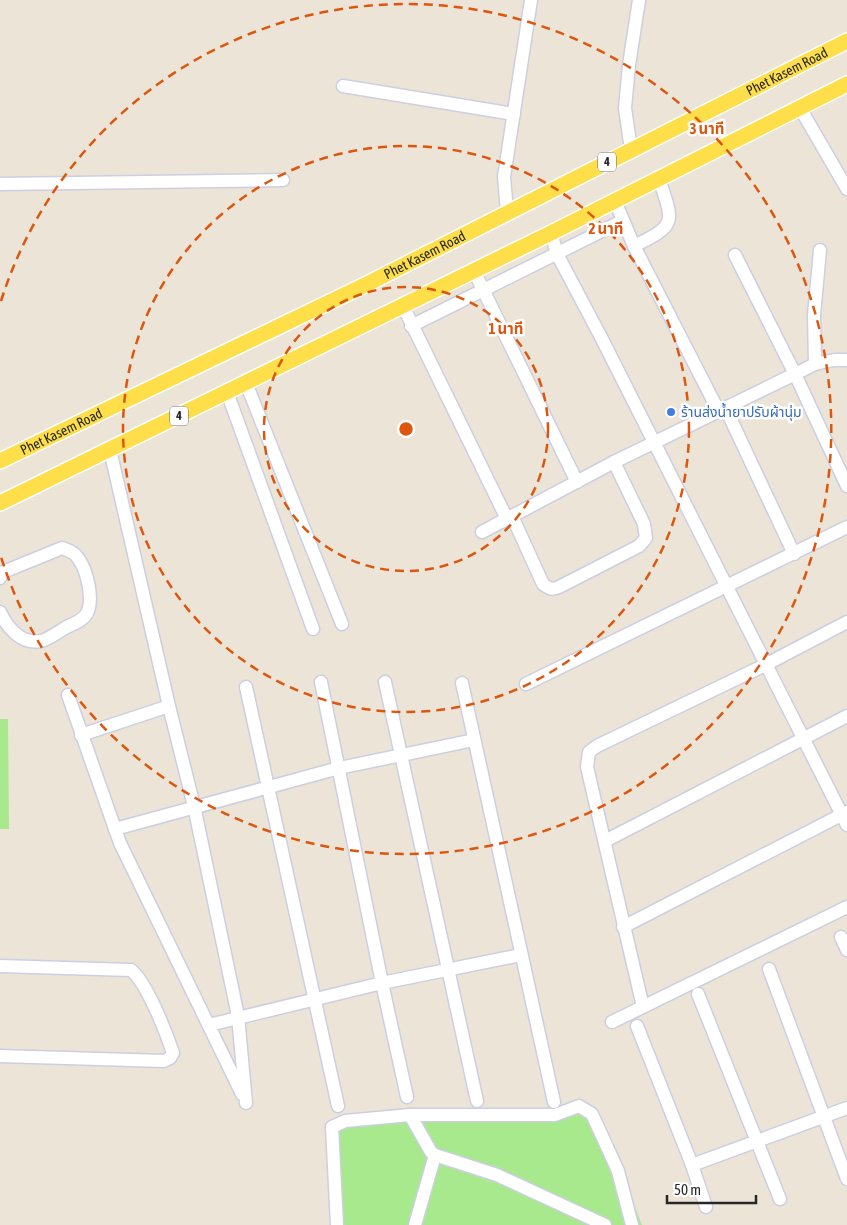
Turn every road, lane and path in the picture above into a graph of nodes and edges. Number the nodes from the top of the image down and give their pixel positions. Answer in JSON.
{"nodes":[{"id":1,"x":531,"y":0,"type":"edge"},
{"id":2,"x":639,"y":0,"type":"edge"},
{"id":3,"x":847,"y":41,"type":"edge"},
{"id":4,"x":847,"y":84,"type":"edge"},
{"id":5,"x":343,"y":86,"type":"dead end"},
{"id":6,"x":800,"y":108,"type":"junction"},
{"id":7,"x":514,"y":114,"type":"junction"},
{"id":8,"x":631,"y":150,"type":"junction"},
{"id":9,"x":659,"y":178,"type":"junction"},
{"id":10,"x":283,"y":180,"type":"dead end"},
{"id":11,"x":0,"y":184,"type":"edge"},
{"id":12,"x":847,"y":189,"type":"edge"},
{"id":13,"x":615,"y":201,"type":"junction"},
{"id":14,"x":507,"y":212,"type":"junction"},
{"id":15,"x":622,"y":221,"type":"junction"},
{"id":16,"x":551,"y":233,"type":"junction"},
{"id":17,"x":634,"y":246,"type":"junction"},
{"id":18,"x":820,"y":250,"type":"dead end"},
{"id":19,"x":557,"y":254,"type":"junction"},
{"id":20,"x":735,"y":255,"type":"dead end"},
{"id":21,"x":474,"y":271,"type":"junction"},
{"id":22,"x":484,"y":290,"type":"junction"},
{"id":23,"x":403,"y":306,"type":"junction"},
{"id":24,"x":411,"y":326,"type":"junction"},
{"id":25,"x":847,"y":360,"type":"edge"},
{"id":26,"x":814,"y":364,"type":"junction"},
{"id":27,"x":795,"y":374,"type":"junction"},
{"id":28,"x":246,"y":383,"type":"junction"},
{"id":29,"x":227,"y":392,"type":"junction"},
{"id":30,"x":722,"y":409,"type":"junction"},
{"id":31,"x":653,"y":443,"type":"junction"},
{"id":32,"x":110,"y":450,"type":"junction"},
{"id":33,"x":0,"y":461,"type":"edge"},
{"id":34,"x":614,"y":462,"type":"junction"},
{"id":35,"x":577,"y":482,"type":"junction"},
{"id":36,"x":847,"y":486,"type":"edge"},
{"id":37,"x":0,"y":503,"type":"edge"},
{"id":38,"x":510,"y":517,"type":"junction"},
{"id":39,"x":847,"y":527,"type":"edge"},
{"id":40,"x":482,"y":532,"type":"dead end"},
{"id":41,"x":794,"y":554,"type":"junction"},
{"id":42,"x":1,"y":572,"type":"edge"},
{"id":43,"x":726,"y":584,"type":"junction"},
{"id":44,"x":0,"y":612,"type":"edge"},
{"id":45,"x":847,"y":622,"type":"edge"},
{"id":46,"x":342,"y":624,"type":"dead end"},
{"id":47,"x":313,"y":629,"type":"dead end"},
{"id":48,"x":765,"y":665,"type":"junction"},
{"id":49,"x":321,"y":682,"type":"dead end"},
{"id":50,"x":385,"y":682,"type":"dead end"},
{"id":51,"x":462,"y":683,"type":"dead end"},
{"id":52,"x":526,"y":684,"type":"dead end"},
{"id":53,"x":246,"y":687,"type":"dead end"},
{"id":54,"x":68,"y":695,"type":"dead end"},
{"id":55,"x":168,"y":706,"type":"junction"},
{"id":56,"x":847,"y":716,"type":"edge"},
{"id":57,"x":81,"y":735,"type":"junction"},
{"id":58,"x":803,"y":739,"type":"junction"},
{"id":59,"x":474,"y":740,"type":"junction"},
{"id":60,"x":401,"y":756,"type":"junction"},
{"id":61,"x":339,"y":768,"type":"junction"},
{"id":62,"x":268,"y":786,"type":"junction"},
{"id":63,"x":194,"y":806,"type":"junction"},
{"id":64,"x":845,"y":818,"type":"edge"},
{"id":65,"x":115,"y":829,"type":"junction"},
{"id":66,"x":605,"y":842,"type":"junction"},
{"id":67,"x":847,"y":907,"type":"edge"},
{"id":68,"x":623,"y":927,"type":"junction"},
{"id":69,"x":841,"y":937,"type":"dead end"},
{"id":70,"x":847,"y":950,"type":"edge"},
{"id":71,"x":520,"y":955,"type":"junction"},
{"id":72,"x":0,"y":966,"type":"edge"},
{"id":73,"x":769,"y":969,"type":"dead end"},
{"id":74,"x":448,"y":970,"type":"junction"},
{"id":75,"x":382,"y":983,"type":"junction"},
{"id":76,"x":698,"y":994,"type":"dead end"},
{"id":77,"x":314,"y":1000,"type":"junction"},
{"id":78,"x":642,"y":1007,"type":"junction"},
{"id":79,"x":238,"y":1016,"type":"junction"},
{"id":80,"x":612,"y":1022,"type":"dead end"},
{"id":81,"x":209,"y":1025,"type":"junction"},
{"id":82,"x":638,"y":1026,"type":"dead end"},
{"id":83,"x":0,"y":1056,"type":"edge"},
{"id":84,"x":407,"y":1097,"type":"dead end"},
{"id":85,"x":476,"y":1101,"type":"dead end"},
{"id":86,"x":554,"y":1102,"type":"dead end"},
{"id":87,"x":338,"y":1106,"type":"dead end"},
{"id":88,"x":847,"y":1108,"type":"edge"},
{"id":89,"x":410,"y":1115,"type":"junction"},
{"id":90,"x":824,"y":1117,"type":"junction"},
{"id":91,"x":757,"y":1140,"type":"junction"},
{"id":92,"x":435,"y":1156,"type":"junction"},
{"id":93,"x":692,"y":1165,"type":"junction"},
{"id":94,"x":847,"y":1179,"type":"edge"},
{"id":95,"x":780,"y":1199,"type":"dead end"},
{"id":96,"x":706,"y":1207,"type":"dead end"},
{"id":97,"x":336,"y":1225,"type":"edge"},
{"id":98,"x":415,"y":1225,"type":"edge"},
{"id":99,"x":605,"y":1225,"type":"edge"},
{"id":100,"x":632,"y":1225,"type":"edge"}],
"edges":[{"from":1,"to":7,"type":"street"},
{"from":2,"to":8,"type":"street"},
{"from":3,"to":8,"type":"main road","name":"Phet Kasem Road","number":"4"},
{"from":4,"to":6,"type":"main road","number":"4"},
{"from":5,"to":7,"type":"street"},
{"from":6,"to":9,"type":"main road","number":"4"},
{"from":6,"to":12,"type":"street"},
{"from":7,"to":14,"type":"street"},
{"from":8,"to":14,"type":"main road","name":"Phet Kasem Road","number":"4"},
{"from":9,"to":13,"type":"main road","number":"4"},
{"from":9,"to":17,"type":"street"},
{"from":10,"to":11,"type":"street"},
{"from":13,"to":15,"type":"street"},
{"from":13,"to":16,"type":"main road","number":"4"},
{"from":14,"to":33,"type":"main road","name":"Phet Kasem Road","number":"4"},
{"from":15,"to":17,"type":"street"},
{"from":15,"to":19,"type":"street"},
{"from":16,"to":19,"type":"street"},
{"from":16,"to":21,"type":"main road","number":"4"},
{"from":17,"to":30,"type":"street"},
{"from":18,"to":26,"type":"street"},
{"from":19,"to":22,"type":"street"},
{"from":19,"to":31,"type":"street"},
{"from":20,"to":27,"type":"street"},
{"from":21,"to":22,"type":"street"},
{"from":21,"to":23,"type":"main road","number":"4"},
{"from":22,"to":24,"type":"street"},
{"from":22,"to":35,"type":"street"},
{"from":23,"to":24,"type":"street"},
{"from":23,"to":28,"type":"main road","number":"4"},
{"from":24,"to":38,"type":"street"},
{"from":25,"to":26,"type":"street"},
{"from":26,"to":27,"type":"street"},
{"from":27,"to":30,"type":"street"},
{"from":27,"to":36,"type":"street"},
{"from":28,"to":29,"type":"main road","number":"4"},
{"from":28,"to":46,"type":"street"},
{"from":29,"to":32,"type":"main road","number":"4"},
{"from":29,"to":47,"type":"street"},
{"from":30,"to":31,"type":"street"},
{"from":30,"to":41,"type":"street"},
{"from":31,"to":34,"type":"street"},
{"from":31,"to":43,"type":"street"},
{"from":32,"to":37,"type":"main road","number":"4"},
{"from":32,"to":55,"type":"street"},
{"from":34,"to":35,"type":"street"},
{"from":34,"to":38,"type":"street"},
{"from":35,"to":38,"type":"street"},
{"from":38,"to":40,"type":"street"},
{"from":39,"to":41,"type":"street"},
{"from":41,"to":43,"type":"street"},
{"from":42,"to":44,"type":"street"},
{"from":43,"to":48,"type":"street"},
{"from":43,"to":52,"type":"street"},
{"from":45,"to":48,"type":"street"},
{"from":48,"to":58,"type":"street"},
{"from":48,"to":66,"type":"street"},
{"from":49,"to":61,"type":"street"},
{"from":50,"to":60,"type":"street"},
{"from":51,"to":59,"type":"street"},
{"from":53,"to":62,"type":"street"},
{"from":54,"to":57,"type":"street"},
{"from":55,"to":57,"type":"street"},
{"from":55,"to":63,"type":"street"},
{"from":56,"to":58,"type":"street"},
{"from":57,"to":65,"type":"street"},
{"from":58,"to":64,"type":"street"},
{"from":58,"to":66,"type":"street"},
{"from":59,"to":60,"type":"street"},
{"from":59,"to":71,"type":"street"},
{"from":60,"to":61,"type":"street"},
{"from":60,"to":74,"type":"street"},
{"from":61,"to":62,"type":"street"},
{"from":61,"to":75,"type":"street"},
{"from":62,"to":63,"type":"street"},
{"from":62,"to":77,"type":"street"},
{"from":63,"to":65,"type":"street"},
{"from":63,"to":79,"type":"street"},
{"from":64,"to":68,"type":"street"},
{"from":65,"to":81,"type":"street"},
{"from":66,"to":68,"type":"street"},
{"from":67,"to":78,"type":"street"},
{"from":68,"to":78,"type":"street"},
{"from":69,"to":70,"type":"street"},
{"from":71,"to":74,"type":"street"},
{"from":71,"to":86,"type":"street"},
{"from":72,"to":83,"type":"street"},
{"from":73,"to":90,"type":"street"},
{"from":74,"to":75,"type":"street"},
{"from":74,"to":85,"type":"street"},
{"from":75,"to":77,"type":"street"},
{"from":75,"to":84,"type":"street"},
{"from":76,"to":91,"type":"street"},
{"from":77,"to":79,"type":"street"},
{"from":77,"to":87,"type":"street"},
{"from":78,"to":80,"type":"street"},
{"from":79,"to":81,"type":"street"},
{"from":79,"to":81,"type":"street"},
{"from":82,"to":93,"type":"street"},
{"from":88,"to":90,"type":"street"},
{"from":89,"to":92,"type":"street"},
{"from":89,"to":97,"type":"street"},
{"from":89,"to":100,"type":"street"},
{"from":90,"to":91,"type":"street"},
{"from":90,"to":94,"type":"street"},
{"from":91,"to":93,"type":"street"},
{"from":91,"to":95,"type":"street"},
{"from":92,"to":98,"type":"street"},
{"from":92,"to":99,"type":"street"},
{"from":93,"to":96,"type":"street"}]}
